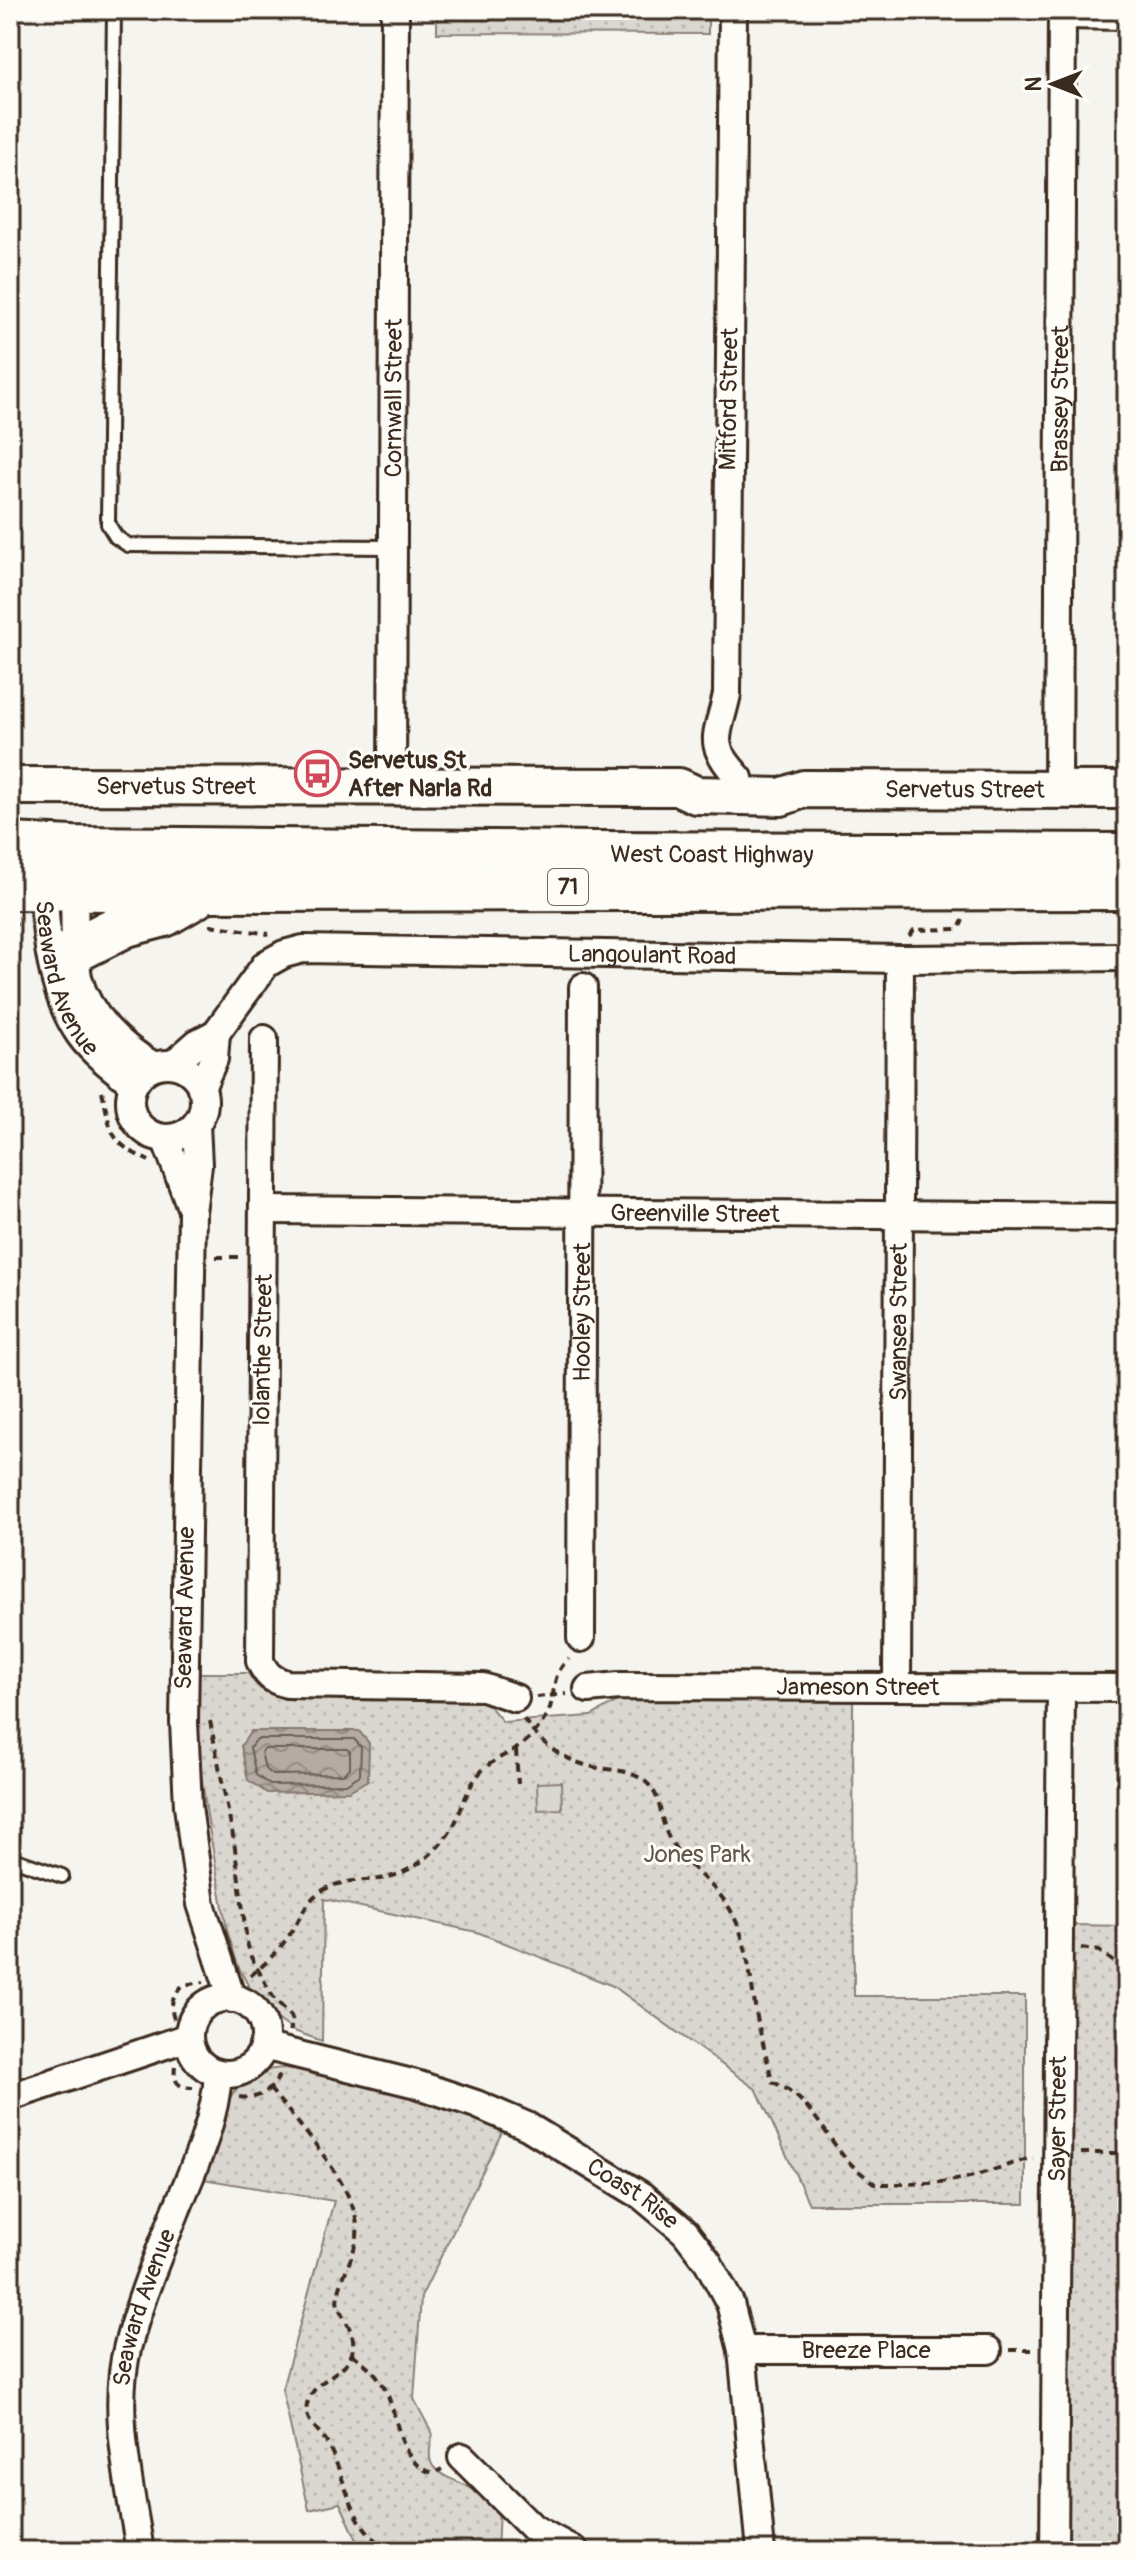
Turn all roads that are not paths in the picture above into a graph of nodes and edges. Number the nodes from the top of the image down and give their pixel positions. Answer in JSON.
{"nodes":[{"id":1,"x":114,"y":10,"type":"edge"},
{"id":2,"x":395,"y":10,"type":"edge"},
{"id":3,"x":733,"y":10,"type":"edge"},
{"id":4,"x":1062,"y":13,"type":"edge"},
{"id":5,"x":1127,"y":16,"type":"edge"},
{"id":6,"x":393,"y":547,"type":"junction"},
{"id":7,"x":739,"y":778,"type":"junction"},
{"id":8,"x":10,"y":786,"type":"edge"},
{"id":9,"x":679,"y":787,"type":"junction"},
{"id":10,"x":392,"y":788,"type":"junction"},
{"id":11,"x":804,"y":789,"type":"junction"},
{"id":12,"x":1058,"y":789,"type":"junction"},
{"id":13,"x":1127,"y":790,"type":"edge"},
{"id":14,"x":1127,"y":856,"type":"edge"},
{"id":15,"x":39,"y":876,"type":"edge"},
{"id":16,"x":1127,"y":887,"type":"edge"},
{"id":17,"x":207,"y":889,"type":"junction"},
{"id":18,"x":77,"y":949,"type":"junction"},
{"id":19,"x":903,"y":950,"type":"junction"},
{"id":20,"x":1127,"y":957,"type":"edge"},
{"id":21,"x":583,"y":987,"type":"dead end"},
{"id":22,"x":216,"y":1033,"type":"junction"},
{"id":23,"x":264,"y":1039,"type":"dead end"},
{"id":24,"x":163,"y":1065,"type":"junction"},
{"id":25,"x":133,"y":1084,"type":"junction"},
{"id":26,"x":201,"y":1088,"type":"junction"},
{"id":27,"x":196,"y":1124,"type":"junction"},
{"id":28,"x":165,"y":1138,"type":"junction"},
{"id":29,"x":265,"y":1210,"type":"junction"},
{"id":30,"x":192,"y":1212,"type":"junction"},
{"id":31,"x":583,"y":1212,"type":"junction"},
{"id":32,"x":899,"y":1216,"type":"junction"},
{"id":33,"x":1127,"y":1217,"type":"edge"},
{"id":34,"x":577,"y":1647,"type":"road end"},
{"id":35,"x":897,"y":1686,"type":"junction"},
{"id":36,"x":1061,"y":1688,"type":"junction"},
{"id":37,"x":1127,"y":1688,"type":"edge"},
{"id":38,"x":588,"y":1689,"type":"road end"},
{"id":39,"x":515,"y":1698,"type":"road end"},
{"id":40,"x":10,"y":1858,"type":"edge"},
{"id":41,"x":62,"y":1876,"type":"dead end"},
{"id":42,"x":230,"y":1992,"type":"junction"},
{"id":43,"x":184,"y":2038,"type":"junction"},
{"id":44,"x":273,"y":2048,"type":"junction"},
{"id":45,"x":218,"y":2080,"type":"junction"},
{"id":46,"x":10,"y":2097,"type":"edge"},
{"id":47,"x":742,"y":2350,"type":"junction"},
{"id":48,"x":988,"y":2350,"type":"road end"},
{"id":49,"x":462,"y":2457,"type":"road end"},
{"id":50,"x":140,"y":2551,"type":"edge"},
{"id":51,"x":575,"y":2551,"type":"edge"},
{"id":52,"x":761,"y":2551,"type":"edge"},
{"id":53,"x":1054,"y":2551,"type":"edge"}],
"edges":[{"from":1,"to":6,"type":"lane"},
{"from":2,"to":6,"type":"street","name":"Cornwall Street"},
{"from":3,"to":7,"type":"street","name":"Mitford Street"},
{"from":4,"to":5,"type":"street"},
{"from":4,"to":12,"type":"street","name":"Brassey Street"},
{"from":6,"to":10,"type":"street","name":"Cornwall Street"},
{"from":7,"to":9,"type":"street","name":"Servetus Street"},
{"from":7,"to":11,"type":"street","name":"Servetus Street"},
{"from":8,"to":10,"type":"street","name":"Servetus Street"},
{"from":9,"to":10,"type":"street","name":"Servetus Street"},
{"from":9,"to":11,"type":"street","name":"Servetus Street"},
{"from":11,"to":12,"type":"street","name":"Servetus Street"},
{"from":12,"to":13,"type":"street","name":"Servetus Street"},
{"from":14,"to":15,"type":"highway","name":"West Coast Highway","number":"71"},
{"from":15,"to":17,"type":"highway","name":"West Coast Highway","number":"71"},
{"from":15,"to":18,"type":"street","name":"Seaward Avenue"},
{"from":15,"to":25,"type":"street","name":"Seaward Avenue"},
{"from":16,"to":17,"type":"highway","name":"West Coast Highway","number":"71"},
{"from":17,"to":18,"type":"highway"},
{"from":18,"to":24,"type":"street","name":"Seaward Avenue"},
{"from":19,"to":20,"type":"street","name":"Langoulant Road"},
{"from":19,"to":22,"type":"street","name":"Langoulant Road"},
{"from":19,"to":32,"type":"street","name":"Swansea Street"},
{"from":21,"to":31,"type":"street","name":"Hooley Street"},
{"from":22,"to":24,"type":"street","name":"Langoulant Road"},
{"from":22,"to":26,"type":"street","name":"Langoulant Road"},
{"from":23,"to":29,"type":"street","name":"Iolanthe Street"},
{"from":24,"to":25,"type":"street"},
{"from":24,"to":26,"type":"street"},
{"from":25,"to":28,"type":"street"},
{"from":26,"to":27,"type":"street"},
{"from":27,"to":28,"type":"street"},
{"from":27,"to":30,"type":"street","name":"Seaward Avenue"},
{"from":28,"to":30,"type":"street","name":"Seaward Avenue"},
{"from":29,"to":31,"type":"street","name":"Greenville Street"},
{"from":29,"to":39,"type":"street","name":"Iolanthe Street"},
{"from":30,"to":42,"type":"street","name":"Seaward Avenue"},
{"from":31,"to":32,"type":"street","name":"Greenville Street"},
{"from":31,"to":34,"type":"street","name":"Hooley Street"},
{"from":32,"to":33,"type":"street","name":"Greenville Street"},
{"from":32,"to":35,"type":"street","name":"Swansea Street"},
{"from":35,"to":36,"type":"street","name":"Jameson Street"},
{"from":35,"to":38,"type":"street","name":"Jameson Street"},
{"from":36,"to":37,"type":"street","name":"Jameson Street"},
{"from":36,"to":53,"type":"street","name":"Sayer Street"},
{"from":40,"to":41,"type":"lane"},
{"from":42,"to":43,"type":"street"},
{"from":42,"to":44,"type":"street"},
{"from":43,"to":45,"type":"street"},
{"from":43,"to":46,"type":"street"},
{"from":44,"to":45,"type":"street"},
{"from":44,"to":47,"type":"street","name":"Coast Rise"},
{"from":45,"to":50,"type":"street","name":"Seaward Avenue"},
{"from":47,"to":48,"type":"street","name":"Breeze Place"},
{"from":47,"to":52,"type":"street","name":"Coast Rise"},
{"from":49,"to":51,"type":"street"}]}
